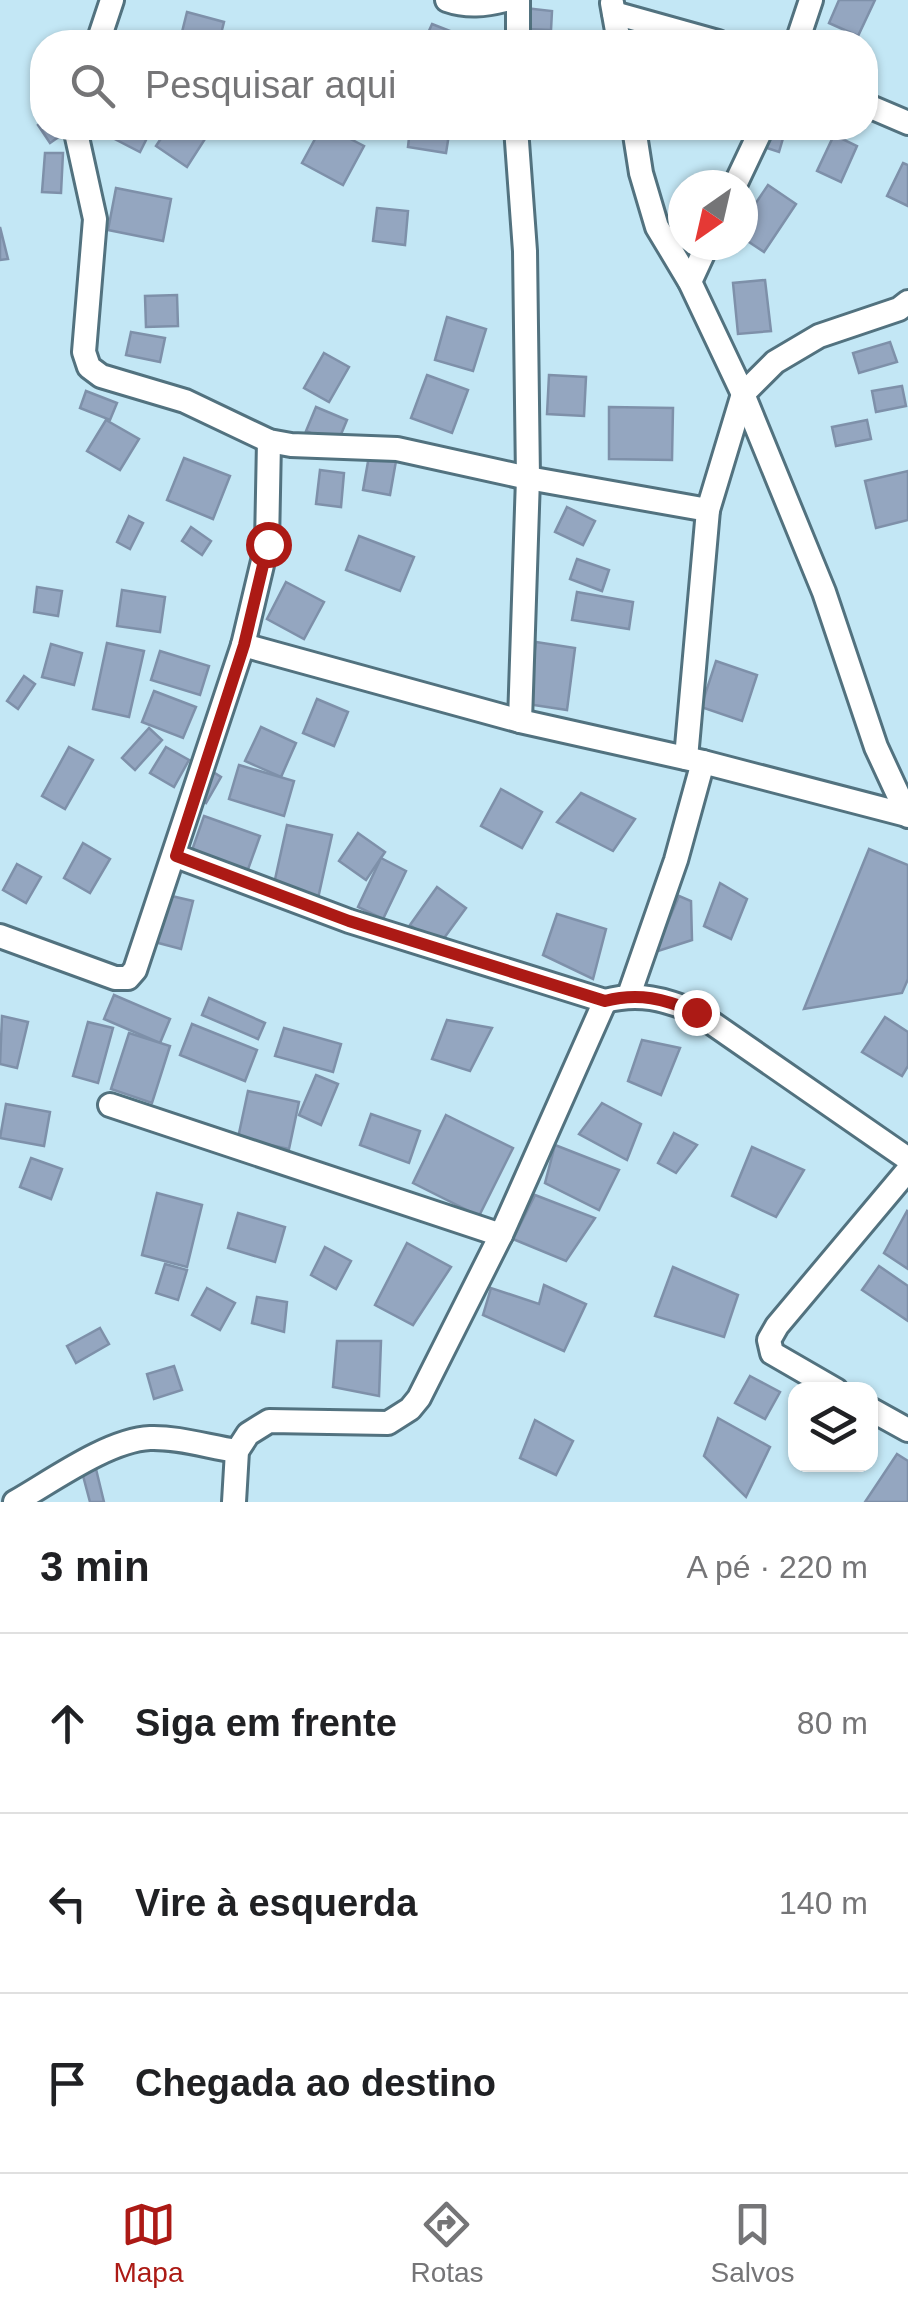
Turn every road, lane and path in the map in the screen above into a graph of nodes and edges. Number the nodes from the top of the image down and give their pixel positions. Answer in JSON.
{"nodes":[{"id":1,"x":112,"y":0,"type":"edge"},
{"id":2,"x":447,"y":0,"type":"edge"},
{"id":3,"x":505,"y":0,"type":"edge"},
{"id":4,"x":518,"y":0,"type":"edge"},
{"id":5,"x":811,"y":0,"type":"edge"},
{"id":6,"x":612,"y":7,"type":"edge"},
{"id":7,"x":102,"y":30,"type":"edge"},
{"id":8,"x":518,"y":30,"type":"edge"},
{"id":9,"x":682,"y":30,"type":"edge"},
{"id":10,"x":801,"y":30,"type":"edge"},
{"id":11,"x":878,"y":110,"type":"edge"},
{"id":12,"x":908,"y":122,"type":"edge"},
{"id":13,"x":77,"y":140,"type":"edge"},
{"id":14,"x":517,"y":140,"type":"edge"},
{"id":15,"x":636,"y":140,"type":"edge"},
{"id":16,"x":756,"y":140,"type":"edge"},
{"id":17,"x":742,"y":170,"type":"edge"},
{"id":18,"x":700,"y":260,"type":"edge"},
{"id":19,"x":690,"y":282,"type":"junction"},
{"id":20,"x":908,"y":302,"type":"edge"},
{"id":21,"x":744,"y":394,"type":"junction"},
{"id":22,"x":269,"y":440,"type":"junction"},
{"id":23,"x":528,"y":478,"type":"junction"},
{"id":24,"x":708,"y":510,"type":"junction"},
{"id":25,"x":244,"y":645,"type":"junction"},
{"id":26,"x":520,"y":721,"type":"junction"},
{"id":27,"x":694,"y":760,"type":"junction"},
{"id":28,"x":908,"y":815,"type":"edge"},
{"id":29,"x":176,"y":856,"type":"junction"},
{"id":30,"x":0,"y":936,"type":"edge"},
{"id":31,"x":629,"y":995,"type":"junction"},
{"id":32,"x":605,"y":1001,"type":"junction"},
{"id":33,"x":110,"y":1105,"type":"dead end"},
{"id":34,"x":908,"y":1159,"type":"edge"},
{"id":35,"x":908,"y":1170,"type":"edge"},
{"id":36,"x":501,"y":1236,"type":"junction"},
{"id":37,"x":822,"y":1382,"type":"edge"},
{"id":38,"x":878,"y":1413,"type":"edge"},
{"id":39,"x":908,"y":1430,"type":"edge"},
{"id":40,"x":236,"y":1451,"type":"junction"},
{"id":41,"x":16,"y":1502,"type":"edge"},
{"id":42,"x":234,"y":1502,"type":"edge"}],
"edges":[{"from":1,"to":7,"type":"street"},
{"from":2,"to":3,"type":"street"},
{"from":4,"to":8,"type":"street"},
{"from":5,"to":10,"type":"street"},
{"from":6,"to":9,"type":"street"},
{"from":11,"to":12,"type":"street"},
{"from":13,"to":22,"type":"street"},
{"from":14,"to":23,"type":"street"},
{"from":15,"to":19,"type":"street"},
{"from":16,"to":17,"type":"street"},
{"from":18,"to":19,"type":"street"},
{"from":19,"to":21,"type":"street"},
{"from":20,"to":21,"type":"street"},
{"from":21,"to":24,"type":"street"},
{"from":21,"to":28,"type":"street"},
{"from":22,"to":23,"type":"street"},
{"from":22,"to":25,"type":"street"},
{"from":23,"to":24,"type":"street"},
{"from":23,"to":26,"type":"street"},
{"from":24,"to":27,"type":"street"},
{"from":25,"to":26,"type":"street"},
{"from":25,"to":29,"type":"street"},
{"from":26,"to":27,"type":"street"},
{"from":27,"to":28,"type":"street"},
{"from":27,"to":31,"type":"street"},
{"from":29,"to":30,"type":"street"},
{"from":29,"to":32,"type":"street"},
{"from":31,"to":32,"type":"street"},
{"from":31,"to":34,"type":"street"},
{"from":32,"to":36,"type":"street"},
{"from":33,"to":36,"type":"street"},
{"from":35,"to":37,"type":"street"},
{"from":36,"to":40,"type":"street"},
{"from":38,"to":39,"type":"street"},
{"from":40,"to":41,"type":"street"},
{"from":40,"to":42,"type":"street"}]}
